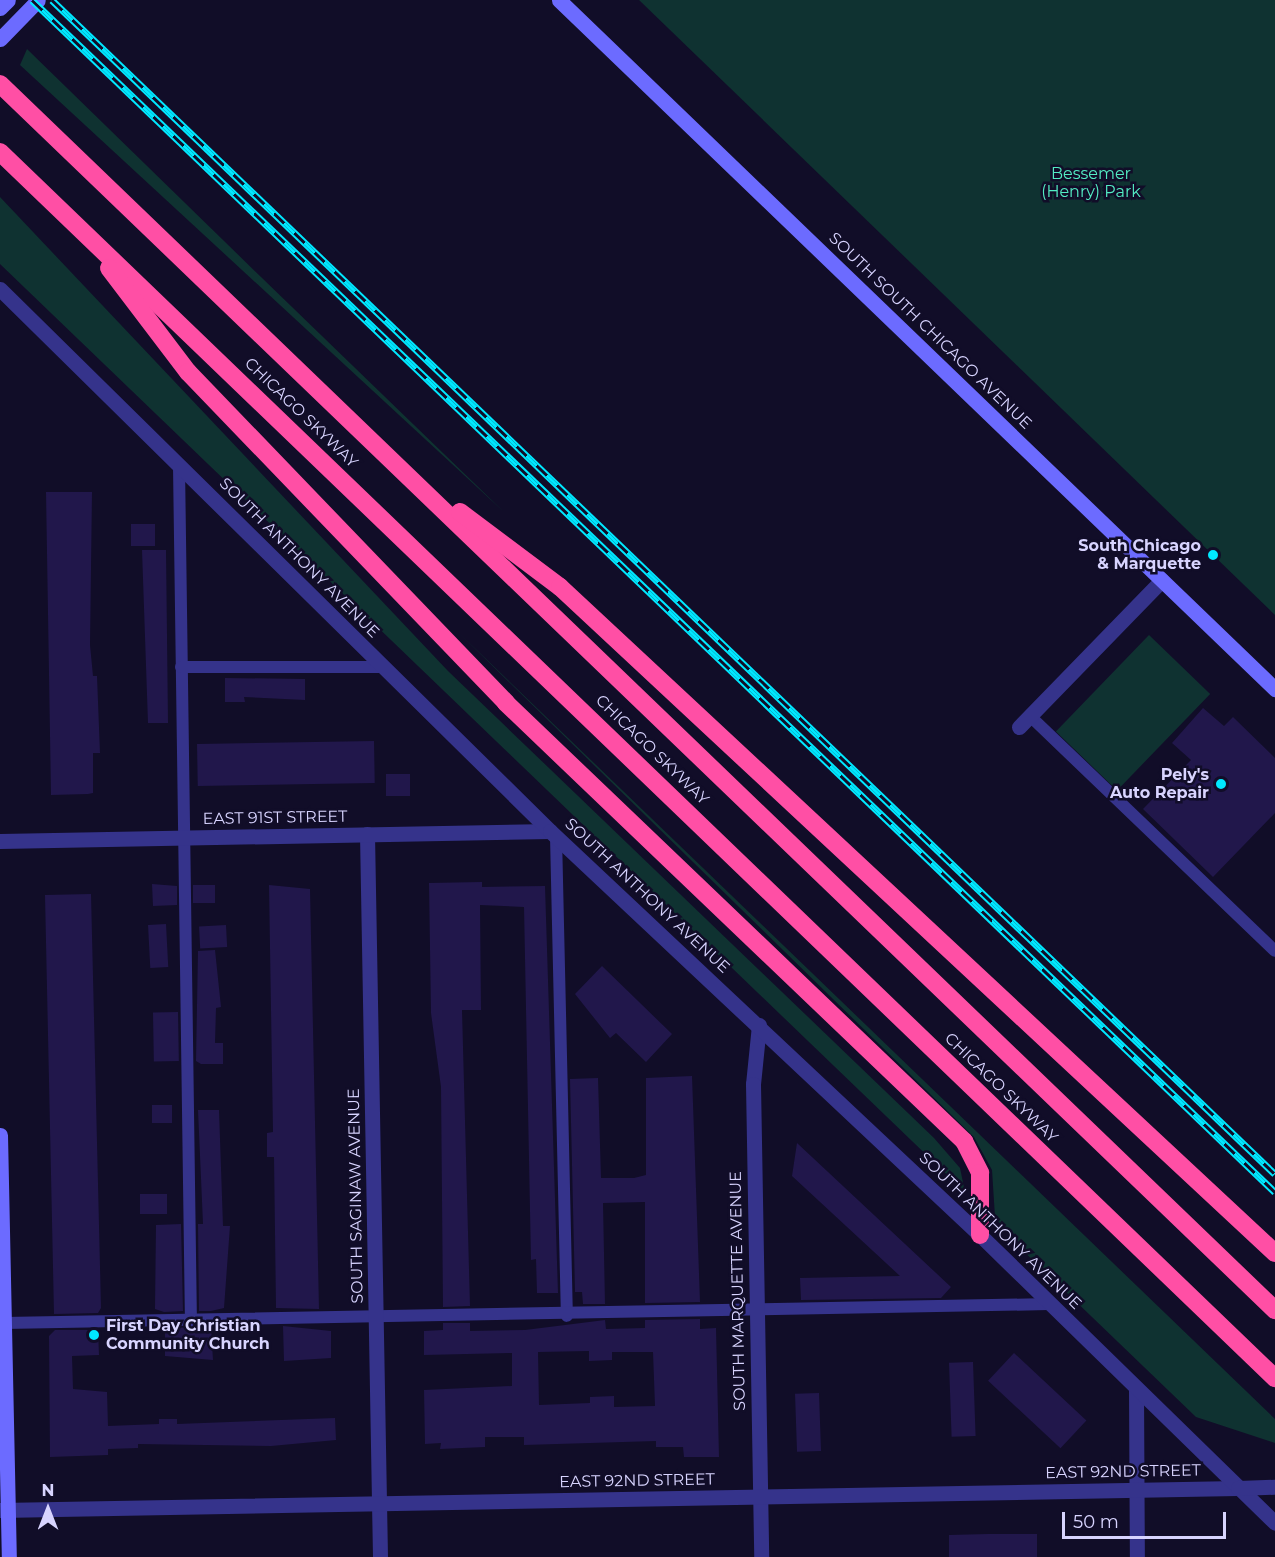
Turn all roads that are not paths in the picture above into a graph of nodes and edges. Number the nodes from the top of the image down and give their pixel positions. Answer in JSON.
{"nodes":[{"id":1,"x":8,"y":0,"type":"edge"},
{"id":2,"x":38,"y":0,"type":"edge"},
{"id":3,"x":559,"y":0,"type":"edge"},
{"id":4,"x":0,"y":8,"type":"edge"},
{"id":5,"x":0,"y":39,"type":"edge"},
{"id":6,"x":0,"y":85,"type":"edge"},
{"id":7,"x":0,"y":152,"type":"edge"},
{"id":8,"x":71,"y":219,"type":"junction"},
{"id":9,"x":0,"y":290,"type":"edge"},
{"id":10,"x":396,"y":464,"type":"junction"},
{"id":11,"x":179,"y":466,"type":"junction"},
{"id":12,"x":1162,"y":580,"type":"junction"},
{"id":13,"x":383,"y":667,"type":"junction"},
{"id":14,"x":181,"y":668,"type":"junction"},
{"id":15,"x":1275,"y":689,"type":"edge"},
{"id":16,"x":1030,"y":716,"type":"junction"},
{"id":17,"x":1019,"y":727,"type":"dead end"},
{"id":18,"x":553,"y":833,"type":"junction"},
{"id":19,"x":367,"y":834,"type":"junction"},
{"id":20,"x":182,"y":838,"type":"junction"},
{"id":21,"x":0,"y":841,"type":"edge"},
{"id":22,"x":1275,"y":951,"type":"edge"},
{"id":23,"x":759,"y":1025,"type":"junction"},
{"id":24,"x":0,"y":1135,"type":"edge"},
{"id":25,"x":980,"y":1235,"type":"junction"},
{"id":26,"x":1275,"y":1253,"type":"edge"},
{"id":27,"x":1049,"y":1304,"type":"junction"},
{"id":28,"x":1275,"y":1310,"type":"edge"},
{"id":29,"x":757,"y":1312,"type":"junction"},
{"id":30,"x":567,"y":1316,"type":"junction"},
{"id":31,"x":376,"y":1319,"type":"junction"},
{"id":32,"x":191,"y":1321,"type":"junction"},
{"id":33,"x":4,"y":1323,"type":"junction"},
{"id":34,"x":1275,"y":1378,"type":"edge"},
{"id":35,"x":1136,"y":1389,"type":"junction"},
{"id":36,"x":1275,"y":1487,"type":"edge"},
{"id":37,"x":1238,"y":1488,"type":"junction"},
{"id":38,"x":1136,"y":1490,"type":"junction"},
{"id":39,"x":760,"y":1496,"type":"junction"},
{"id":40,"x":379,"y":1503,"type":"junction"},
{"id":41,"x":4,"y":1510,"type":"edge"},
{"id":42,"x":1275,"y":1523,"type":"edge"},
{"id":43,"x":9,"y":1557,"type":"edge"},
{"id":44,"x":380,"y":1557,"type":"edge"},
{"id":45,"x":761,"y":1557,"type":"edge"},
{"id":46,"x":1137,"y":1557,"type":"edge"}],
"edges":[{"from":1,"to":4,"type":"main road"},
{"from":2,"to":5,"type":"main road"},
{"from":3,"to":12,"type":"main road","name":"SOUTH SOUTH CHICAGO AVENUE"},
{"from":6,"to":10,"type":"highway","name":"CHICAGO SKYWAY"},
{"from":7,"to":8,"type":"highway","name":"CHICAGO SKYWAY"},
{"from":8,"to":25,"type":"highway"},
{"from":8,"to":34,"type":"highway","name":"CHICAGO SKYWAY"},
{"from":9,"to":11,"type":"street","name":"SOUTH ANTHONY AVENUE"},
{"from":10,"to":26,"type":"highway"},
{"from":10,"to":28,"type":"highway","name":"CHICAGO SKYWAY"},
{"from":11,"to":13,"type":"street","name":"SOUTH ANTHONY AVENUE"},
{"from":11,"to":14,"type":"lane"},
{"from":12,"to":15,"type":"main road","name":"SOUTH SOUTH CHICAGO AVENUE"},
{"from":12,"to":16,"type":"street"},
{"from":13,"to":14,"type":"lane"},
{"from":13,"to":18,"type":"street","name":"SOUTH ANTHONY AVENUE"},
{"from":14,"to":20,"type":"lane"},
{"from":16,"to":17,"type":"street"},
{"from":16,"to":22,"type":"lane"},
{"from":18,"to":19,"type":"street","name":"EAST 91ST STREET"},
{"from":18,"to":23,"type":"street","name":"SOUTH ANTHONY AVENUE"},
{"from":18,"to":30,"type":"lane"},
{"from":19,"to":20,"type":"street","name":"EAST 91ST STREET"},
{"from":19,"to":31,"type":"street","name":"SOUTH SAGINAW AVENUE"},
{"from":20,"to":21,"type":"street","name":"EAST 91ST STREET"},
{"from":20,"to":32,"type":"lane"},
{"from":23,"to":25,"type":"street","name":"SOUTH ANTHONY AVENUE"},
{"from":23,"to":29,"type":"street","name":"SOUTH MARQUETTE AVENUE"},
{"from":24,"to":33,"type":"main road"},
{"from":25,"to":27,"type":"street","name":"SOUTH ANTHONY AVENUE"},
{"from":27,"to":29,"type":"lane"},
{"from":27,"to":35,"type":"street","name":"SOUTH ANTHONY AVENUE"},
{"from":29,"to":30,"type":"lane"},
{"from":29,"to":39,"type":"street","name":"SOUTH MARQUETTE AVENUE"},
{"from":30,"to":31,"type":"lane"},
{"from":31,"to":32,"type":"lane"},
{"from":31,"to":40,"type":"street","name":"SOUTH SAGINAW AVENUE"},
{"from":32,"to":33,"type":"lane"},
{"from":33,"to":41,"type":"main road"},
{"from":35,"to":37,"type":"street","name":"SOUTH ANTHONY AVENUE"},
{"from":35,"to":38,"type":"street"},
{"from":36,"to":37,"type":"street","name":"EAST 92ND STREET"},
{"from":37,"to":38,"type":"street","name":"EAST 92ND STREET"},
{"from":37,"to":42,"type":"street","name":"SOUTH ANTHONY AVENUE"},
{"from":38,"to":39,"type":"street","name":"EAST 92ND STREET"},
{"from":38,"to":46,"type":"street"},
{"from":39,"to":40,"type":"street","name":"EAST 92ND STREET"},
{"from":39,"to":45,"type":"street","name":"SOUTH MARQUETTE AVENUE"},
{"from":40,"to":41,"type":"street","name":"EAST 92ND STREET"},
{"from":40,"to":44,"type":"street","name":"SOUTH SAGINAW AVENUE"},
{"from":41,"to":43,"type":"main road"}]}
